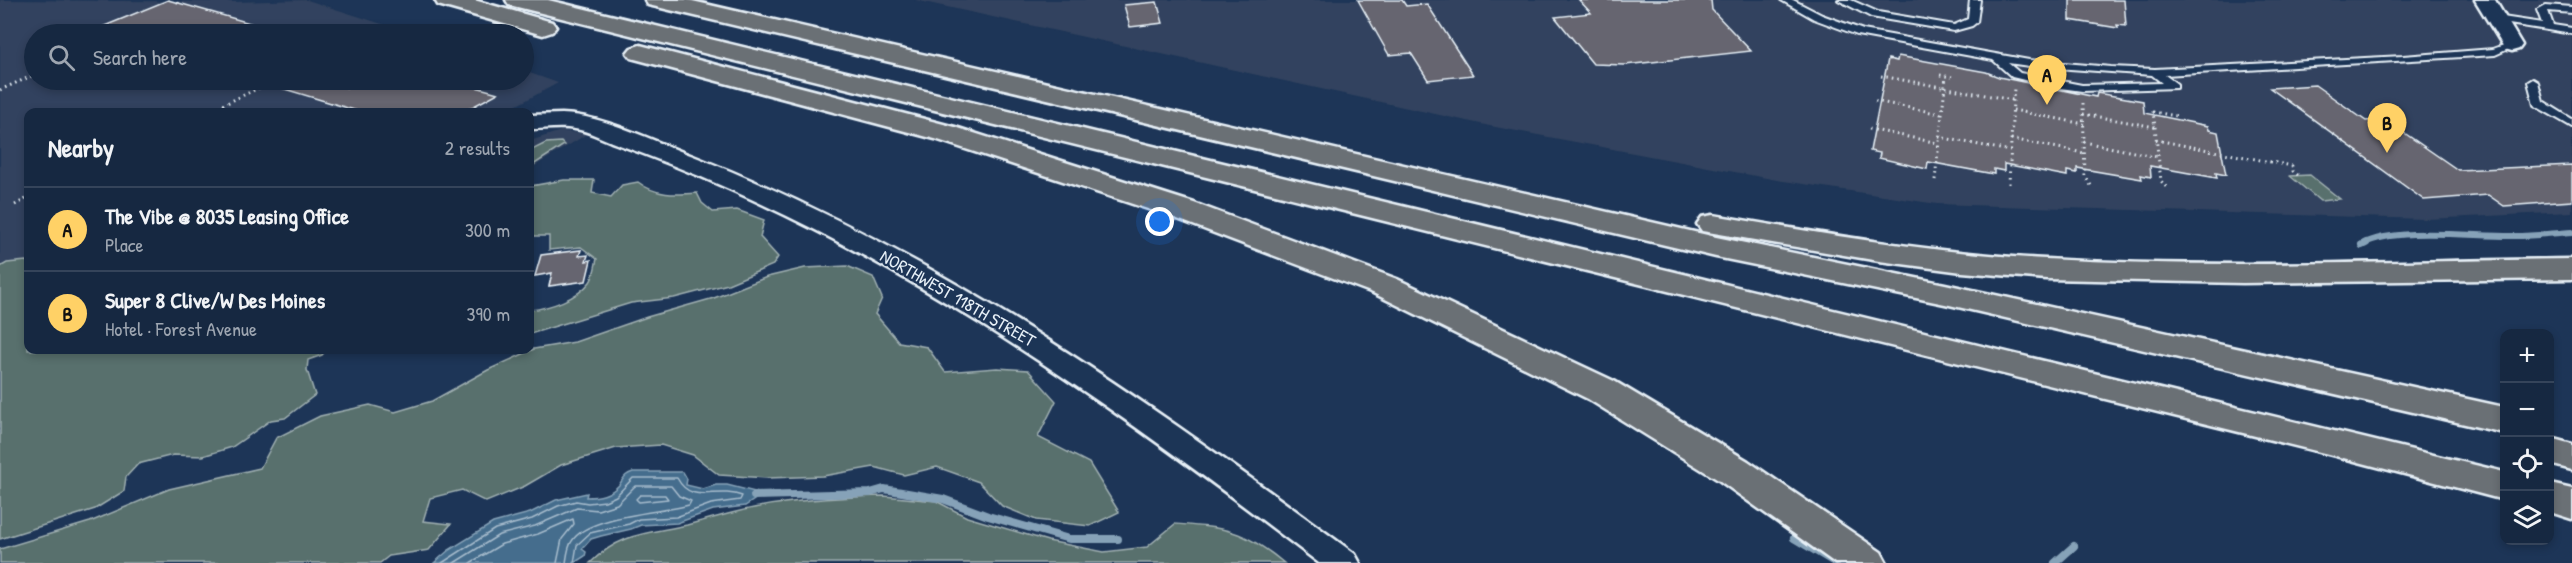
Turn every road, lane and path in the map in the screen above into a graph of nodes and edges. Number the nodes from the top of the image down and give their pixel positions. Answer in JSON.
{"nodes":[{"id":1,"x":447,"y":0,"type":"edge"},
{"id":2,"x":518,"y":0,"type":"edge"},
{"id":3,"x":657,"y":0,"type":"edge"},
{"id":4,"x":1786,"y":0,"type":"edge"},
{"id":5,"x":1843,"y":0,"type":"edge"},
{"id":6,"x":1975,"y":0,"type":"edge"},
{"id":7,"x":2485,"y":0,"type":"edge"},
{"id":8,"x":2572,"y":10,"type":"edge"},
{"id":9,"x":2496,"y":19,"type":"junction"},
{"id":10,"x":2549,"y":27,"type":"junction"},
{"id":11,"x":2572,"y":31,"type":"edge"},
{"id":12,"x":2512,"y":45,"type":"joint"},
{"id":13,"x":1997,"y":58,"type":"junction"},
{"id":14,"x":2155,"y":72,"type":"junction"},
{"id":15,"x":1940,"y":75,"type":"dead end"},
{"id":16,"x":2016,"y":75,"type":"junction"},
{"id":17,"x":1881,"y":76,"type":"dead end"},
{"id":18,"x":1946,"y":76,"type":"junction"},
{"id":19,"x":1952,"y":77,"type":"dead end"},
{"id":20,"x":24,"y":79,"type":"edge"},
{"id":21,"x":2534,"y":82,"type":"dead end"},
{"id":22,"x":1945,"y":88,"type":"junction"},
{"id":23,"x":2082,"y":88,"type":"junction"},
{"id":24,"x":0,"y":90,"type":"edge"},
{"id":25,"x":254,"y":90,"type":"edge"},
{"id":26,"x":2013,"y":100,"type":"junction"},
{"id":27,"x":1875,"y":101,"type":"dead end"},
{"id":28,"x":216,"y":108,"type":"edge"},
{"id":29,"x":2013,"y":111,"type":"junction"},
{"id":30,"x":1941,"y":114,"type":"junction"},
{"id":31,"x":2083,"y":114,"type":"junction"},
{"id":32,"x":2177,"y":116,"type":"dead end"},
{"id":33,"x":534,"y":122,"type":"edge"},
{"id":34,"x":2084,"y":124,"type":"junction"},
{"id":35,"x":2572,"y":124,"type":"edge"},
{"id":36,"x":2155,"y":127,"type":"junction"},
{"id":37,"x":1869,"y":129,"type":"dead end"},
{"id":38,"x":1939,"y":137,"type":"junction"},
{"id":39,"x":2011,"y":139,"type":"junction"},
{"id":40,"x":2156,"y":141,"type":"junction"},
{"id":41,"x":2084,"y":142,"type":"junction"},
{"id":42,"x":1938,"y":143,"type":"junction"},
{"id":43,"x":2010,"y":151,"type":"junction"},
{"id":44,"x":2084,"y":153,"type":"junction"},
{"id":45,"x":2158,"y":157,"type":"junction"},
{"id":46,"x":2299,"y":176,"type":"dead end"},
{"id":47,"x":1935,"y":180,"type":"dead end"},
{"id":48,"x":2009,"y":184,"type":"dead end"},
{"id":49,"x":1449,"y":186,"type":"junction"},
{"id":50,"x":2092,"y":187,"type":"dead end"},
{"id":51,"x":2167,"y":188,"type":"dead end"},
{"id":52,"x":24,"y":200,"type":"edge"},
{"id":53,"x":15,"y":205,"type":"dead end"},
{"id":54,"x":1716,"y":247,"type":"junction"},
{"id":55,"x":2572,"y":269,"type":"edge"},
{"id":56,"x":2500,"y":419,"type":"edge"},
{"id":57,"x":2554,"y":432,"type":"edge"},
{"id":58,"x":2572,"y":436,"type":"edge"},
{"id":59,"x":2500,"y":439,"type":"edge"},
{"id":60,"x":2554,"y":452,"type":"edge"},
{"id":61,"x":2572,"y":457,"type":"edge"},
{"id":62,"x":2500,"y":485,"type":"edge"},
{"id":63,"x":2554,"y":499,"type":"edge"},
{"id":64,"x":2572,"y":504,"type":"edge"},
{"id":65,"x":1343,"y":563,"type":"edge"},
{"id":66,"x":1866,"y":563,"type":"edge"}],
"edges":[{"from":1,"to":66,"type":"highway"},
{"from":2,"to":62,"type":"highway"},
{"from":3,"to":49,"type":"highway"},
{"from":4,"to":13,"type":"lane"},
{"from":5,"to":6,"type":"lane"},
{"from":7,"to":9,"type":"street"},
{"from":8,"to":10,"type":"lane"},
{"from":9,"to":10,"type":"lane"},
{"from":9,"to":12,"type":"street"},
{"from":10,"to":11,"type":"lane"},
{"from":12,"to":14,"type":"lane"},
{"from":13,"to":14,"type":"lane"},
{"from":13,"to":16,"type":"lane"},
{"from":14,"to":23,"type":"lane"},
{"from":15,"to":18,"type":"path"},
{"from":16,"to":23,"type":"lane"},
{"from":16,"to":26,"type":"path"},
{"from":17,"to":22,"type":"path"},
{"from":18,"to":19,"type":"path"},
{"from":18,"to":22,"type":"path"},
{"from":20,"to":24,"type":"path"},
{"from":21,"to":35,"type":"lane"},
{"from":22,"to":26,"type":"path"},
{"from":22,"to":30,"type":"path"},
{"from":23,"to":31,"type":"path"},
{"from":25,"to":28,"type":"path"},
{"from":26,"to":29,"type":"path"},
{"from":27,"to":30,"type":"path"},
{"from":29,"to":34,"type":"path"},
{"from":29,"to":39,"type":"path"},
{"from":30,"to":38,"type":"path"},
{"from":31,"to":34,"type":"path"},
{"from":31,"to":36,"type":"path"},
{"from":32,"to":36,"type":"path"},
{"from":33,"to":65,"type":"street","name":"NORTHWEST 118TH STREET"},
{"from":34,"to":41,"type":"path"},
{"from":36,"to":40,"type":"path"},
{"from":37,"to":42,"type":"path"},
{"from":38,"to":42,"type":"path"},
{"from":38,"to":43,"type":"path"},
{"from":39,"to":43,"type":"path"},
{"from":39,"to":44,"type":"path"},
{"from":40,"to":45,"type":"path"},
{"from":40,"to":46,"type":"path"},
{"from":41,"to":44,"type":"path"},
{"from":41,"to":45,"type":"path"},
{"from":42,"to":47,"type":"path"},
{"from":43,"to":48,"type":"path"},
{"from":44,"to":50,"type":"path"},
{"from":45,"to":51,"type":"path"},
{"from":49,"to":54,"type":"highway"},
{"from":49,"to":55,"type":"highway"},
{"from":52,"to":53,"type":"path"},
{"from":54,"to":56,"type":"highway"},
{"from":54,"to":59,"type":"highway"},
{"from":57,"to":58,"type":"highway"},
{"from":60,"to":61,"type":"highway"},
{"from":63,"to":64,"type":"highway"}]}
